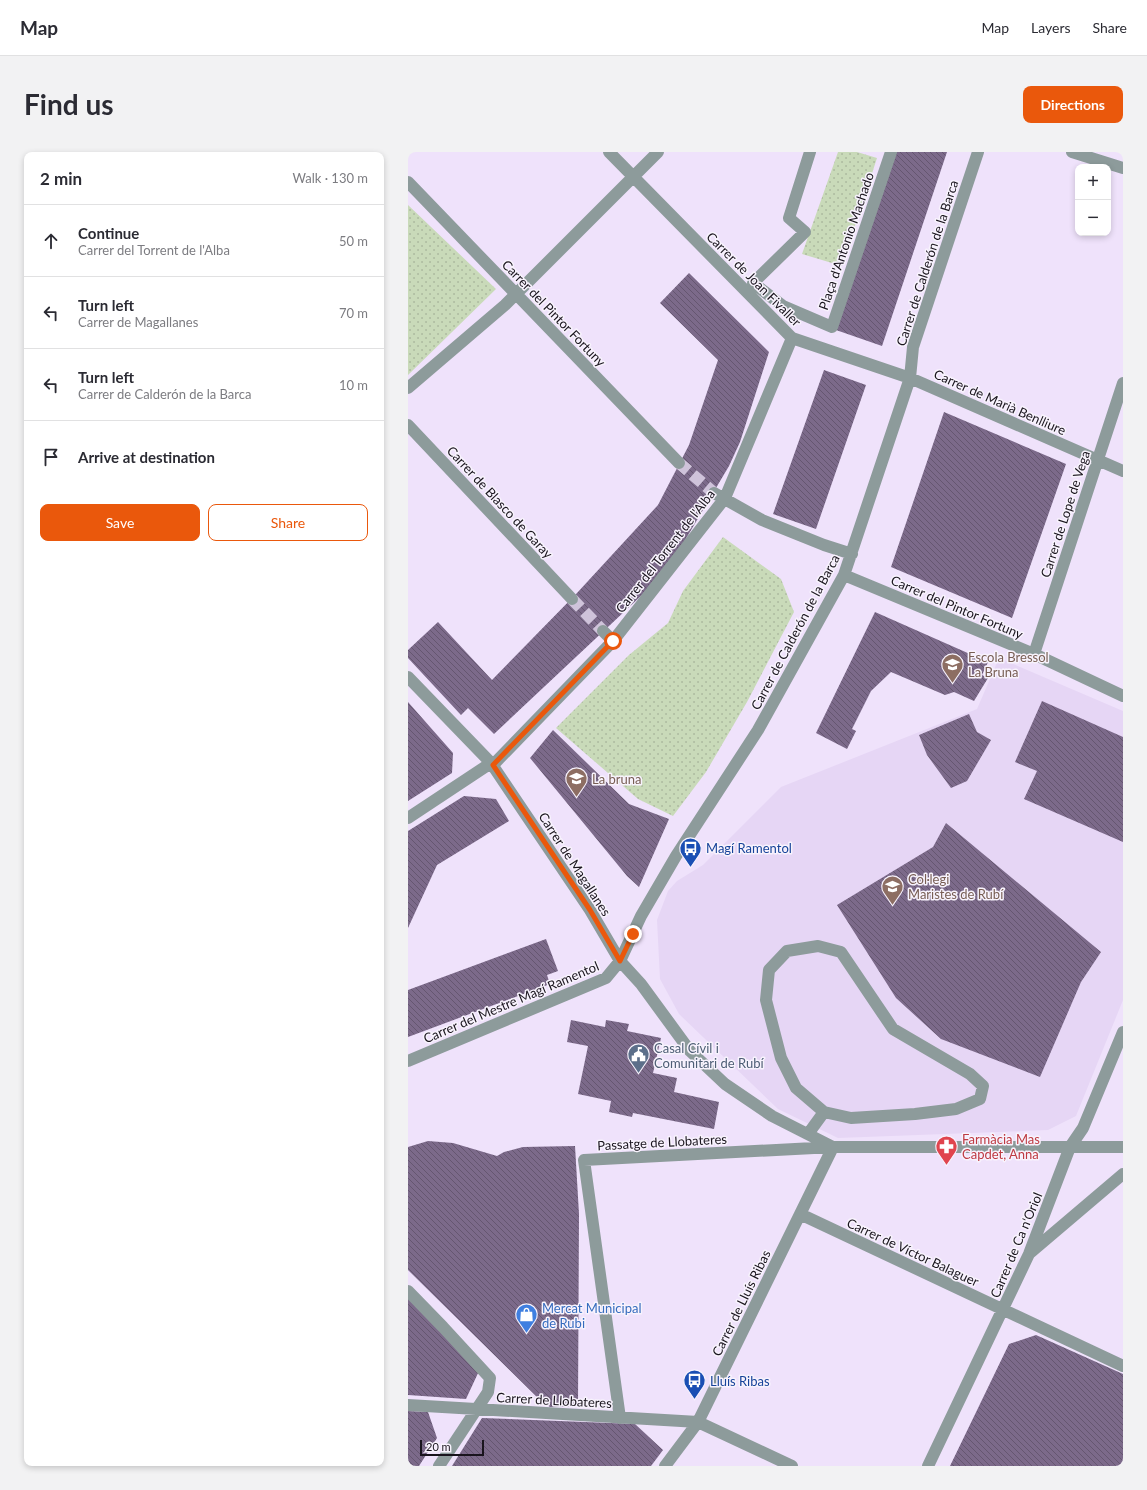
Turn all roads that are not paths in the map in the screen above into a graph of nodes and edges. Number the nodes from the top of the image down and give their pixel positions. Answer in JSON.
{"nodes":[{"id":1,"x":609,"y":152,"type":"edge"},
{"id":2,"x":658,"y":152,"type":"edge"},
{"id":3,"x":810,"y":152,"type":"edge"},
{"id":4,"x":891,"y":152,"type":"edge"},
{"id":5,"x":978,"y":152,"type":"edge"},
{"id":6,"x":1072,"y":152,"type":"edge"},
{"id":7,"x":1123,"y":168,"type":"edge"},
{"id":8,"x":633,"y":176,"type":"junction"},
{"id":9,"x":408,"y":182,"type":"edge"},
{"id":10,"x":516,"y":293,"type":"junction"},
{"id":11,"x":792,"y":338,"type":"junction"},
{"id":12,"x":910,"y":378,"type":"junction"},
{"id":13,"x":1123,"y":383,"type":"edge"},
{"id":14,"x":408,"y":388,"type":"edge"},
{"id":15,"x":408,"y":425,"type":"edge"},
{"id":16,"x":1097,"y":461,"type":"junction"},
{"id":17,"x":679,"y":463,"type":"tunnel mouth"},
{"id":18,"x":1123,"y":471,"type":"edge"},
{"id":19,"x":714,"y":493,"type":"tunnel mouth"},
{"id":20,"x":725,"y":498,"type":"junction"},
{"id":21,"x":852,"y":554,"type":"junction"},
{"id":22,"x":844,"y":575,"type":"junction"},
{"id":23,"x":572,"y":599,"type":"tunnel mouth"},
{"id":24,"x":603,"y":631,"type":"tunnel mouth"},
{"id":25,"x":613,"y":641,"type":"junction"},
{"id":26,"x":1034,"y":654,"type":"junction"},
{"id":27,"x":408,"y":677,"type":"edge"},
{"id":28,"x":1123,"y":696,"type":"edge"},
{"id":29,"x":492,"y":764,"type":"junction"},
{"id":30,"x":408,"y":818,"type":"edge"},
{"id":31,"x":620,"y":961,"type":"junction"},
{"id":32,"x":1123,"y":1032,"type":"edge"},
{"id":33,"x":408,"y":1061,"type":"edge"},
{"id":34,"x":824,"y":1112,"type":"junction"},
{"id":35,"x":808,"y":1134,"type":"junction"},
{"id":36,"x":833,"y":1147,"type":"junction"},
{"id":37,"x":1070,"y":1147,"type":"junction"},
{"id":38,"x":1123,"y":1147,"type":"edge"},
{"id":39,"x":1123,"y":1174,"type":"edge"},
{"id":40,"x":800,"y":1214,"type":"junction"},
{"id":41,"x":1030,"y":1254,"type":"junction"},
{"id":42,"x":408,"y":1291,"type":"edge"},
{"id":43,"x":1003,"y":1309,"type":"junction"},
{"id":44,"x":1123,"y":1366,"type":"edge"},
{"id":45,"x":408,"y":1405,"type":"edge"},
{"id":46,"x":475,"y":1410,"type":"junction"},
{"id":47,"x":620,"y":1418,"type":"junction"},
{"id":48,"x":698,"y":1422,"type":"junction"},
{"id":49,"x":439,"y":1466,"type":"edge"},
{"id":50,"x":665,"y":1466,"type":"edge"},
{"id":51,"x":792,"y":1466,"type":"edge"},
{"id":52,"x":928,"y":1466,"type":"edge"}],
"edges":[{"from":1,"to":8,"type":"street","name":"Carrer de Joan Fivaller"},
{"from":2,"to":8,"type":"street"},
{"from":3,"to":4,"type":"street","name":"Plaça d'Antonio Machado"},
{"from":5,"to":12,"type":"street","name":"Carrer de Calderón de la Barca"},
{"from":6,"to":7,"type":"street"},
{"from":8,"to":10,"type":"street"},
{"from":8,"to":11,"type":"street","name":"Carrer de Joan Fivaller"},
{"from":9,"to":10,"type":"street","name":"Carrer del Pintor Fortuny"},
{"from":10,"to":14,"type":"street"},
{"from":10,"to":17,"type":"street","name":"Carrer del Pintor Fortuny"},
{"from":11,"to":12,"type":"street","name":"Carrer de Joan Fivaller"},
{"from":11,"to":20,"type":"street","name":"Carrer del Torrent de l'Alba"},
{"from":12,"to":16,"type":"street","name":"Carrer de Marià Benlliure"},
{"from":12,"to":21,"type":"street","name":"Carrer de Calderón de la Barca"},
{"from":13,"to":16,"type":"street","name":"Carrer de Lope de Vega"},
{"from":15,"to":23,"type":"street","name":"Carrer de Blasco de Garay"},
{"from":16,"to":18,"type":"street","name":"Carrer de Marià Benlliure"},
{"from":16,"to":26,"type":"street","name":"Carrer de Lope de Vega"},
{"from":19,"to":20,"type":"street"},
{"from":20,"to":21,"type":"street"},
{"from":20,"to":25,"type":"street","name":"Carrer del Torrent de l'Alba"},
{"from":21,"to":22,"type":"street","name":"Carrer de Calderón de la Barca"},
{"from":22,"to":26,"type":"street","name":"Carrer del Pintor Fortuny"},
{"from":22,"to":31,"type":"street","name":"Carrer de Calderón de la Barca"},
{"from":24,"to":25,"type":"street"},
{"from":25,"to":29,"type":"street","name":"Carrer del Torrent de l'Alba"},
{"from":26,"to":28,"type":"street","name":"Carrer del Pintor Fortuny"},
{"from":27,"to":29,"type":"street","name":"Carrer de Magallanes"},
{"from":29,"to":30,"type":"street","name":"Carrer del Torrent de l'Alba"},
{"from":29,"to":31,"type":"street","name":"Carrer de Magallanes"},
{"from":31,"to":33,"type":"street","name":"Carrer del Mestre Magí Ramentol"},
{"from":31,"to":35,"type":"street","name":"Carrer de Magallanes"},
{"from":32,"to":37,"type":"street","name":"Carrer de Ca n'Oriol"},
{"from":34,"to":34,"type":"street"},
{"from":34,"to":35,"type":"street"},
{"from":35,"to":36,"type":"street","name":"Carrer de Magallanes"},
{"from":36,"to":37,"type":"street"},
{"from":36,"to":40,"type":"street","name":"Carrer de Lluís Ribas"},
{"from":36,"to":47,"type":"street","name":"Passatge de Llobateres"},
{"from":37,"to":38,"type":"street"},
{"from":37,"to":41,"type":"street","name":"Carrer de Ca n'Oriol"},
{"from":39,"to":41,"type":"street"},
{"from":40,"to":43,"type":"street","name":"Carrer de Víctor Balaguer"},
{"from":40,"to":48,"type":"street","name":"Carrer de Lluís Ribas"},
{"from":41,"to":43,"type":"street","name":"Carrer de Ca n'Oriol"},
{"from":42,"to":46,"type":"street"},
{"from":43,"to":44,"type":"street","name":"Carrer de Víctor Balaguer"},
{"from":43,"to":52,"type":"street","name":"Carrer de Ca n'Oriol"},
{"from":45,"to":46,"type":"street","name":"Carrer de Llobateres"},
{"from":46,"to":47,"type":"street","name":"Carrer de Llobateres"},
{"from":46,"to":49,"type":"street"},
{"from":47,"to":48,"type":"street","name":"Carrer de Llobateres"},
{"from":48,"to":50,"type":"street","name":"Carrer de Lluís Ribas"},
{"from":48,"to":51,"type":"street"}]}
